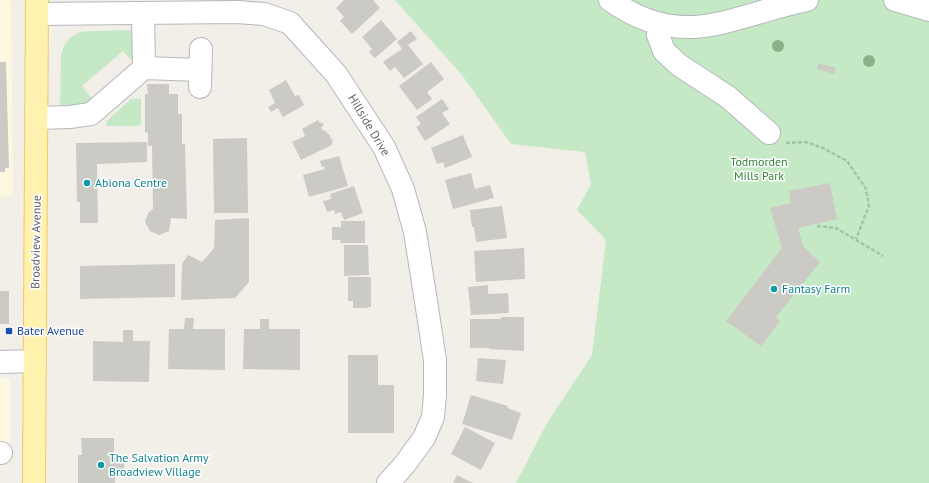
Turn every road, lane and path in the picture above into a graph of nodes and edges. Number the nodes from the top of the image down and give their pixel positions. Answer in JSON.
{"nodes":[{"id":1,"x":610,"y":0,"type":"edge"},
{"id":2,"x":807,"y":0,"type":"edge"},
{"id":3,"x":895,"y":0,"type":"edge"},
{"id":4,"x":37,"y":7,"type":"edge"},
{"id":5,"x":929,"y":10,"type":"edge"},
{"id":6,"x":143,"y":13,"type":"junction"},
{"id":7,"x":661,"y":24,"type":"junction"},
{"id":8,"x":144,"y":68,"type":"junction"},
{"id":9,"x":201,"y":69,"type":"dead end"},
{"id":10,"x":37,"y":118,"type":"junction"},
{"id":11,"x":769,"y":133,"type":"joint"},
{"id":12,"x":817,"y":226,"type":"dead end"},
{"id":13,"x":856,"y":239,"type":"junction"},
{"id":14,"x":883,"y":256,"type":"dead end"},
{"id":15,"x":35,"y":361,"type":"junction"},
{"id":16,"x":0,"y":362,"type":"edge"},
{"id":17,"x":34,"y":483,"type":"edge"},
{"id":18,"x":388,"y":483,"type":"edge"}],
"edges":[{"from":1,"to":7,"type":"street"},
{"from":2,"to":7,"type":"street"},
{"from":3,"to":5,"type":"street"},
{"from":4,"to":6,"type":"street","name":"Hillside Drive"},
{"from":4,"to":10,"type":"main road","name":"Broadview Avenue"},
{"from":6,"to":8,"type":"street"},
{"from":6,"to":18,"type":"street","name":"Hillside Drive"},
{"from":7,"to":11,"type":"street"},
{"from":8,"to":9,"type":"street"},
{"from":8,"to":10,"type":"street"},
{"from":10,"to":15,"type":"main road","name":"Broadview Avenue"},
{"from":11,"to":13,"type":"path"},
{"from":12,"to":13,"type":"path"},
{"from":13,"to":14,"type":"path"},
{"from":15,"to":16,"type":"street"},
{"from":15,"to":17,"type":"main road","name":"Broadview Avenue"}]}
